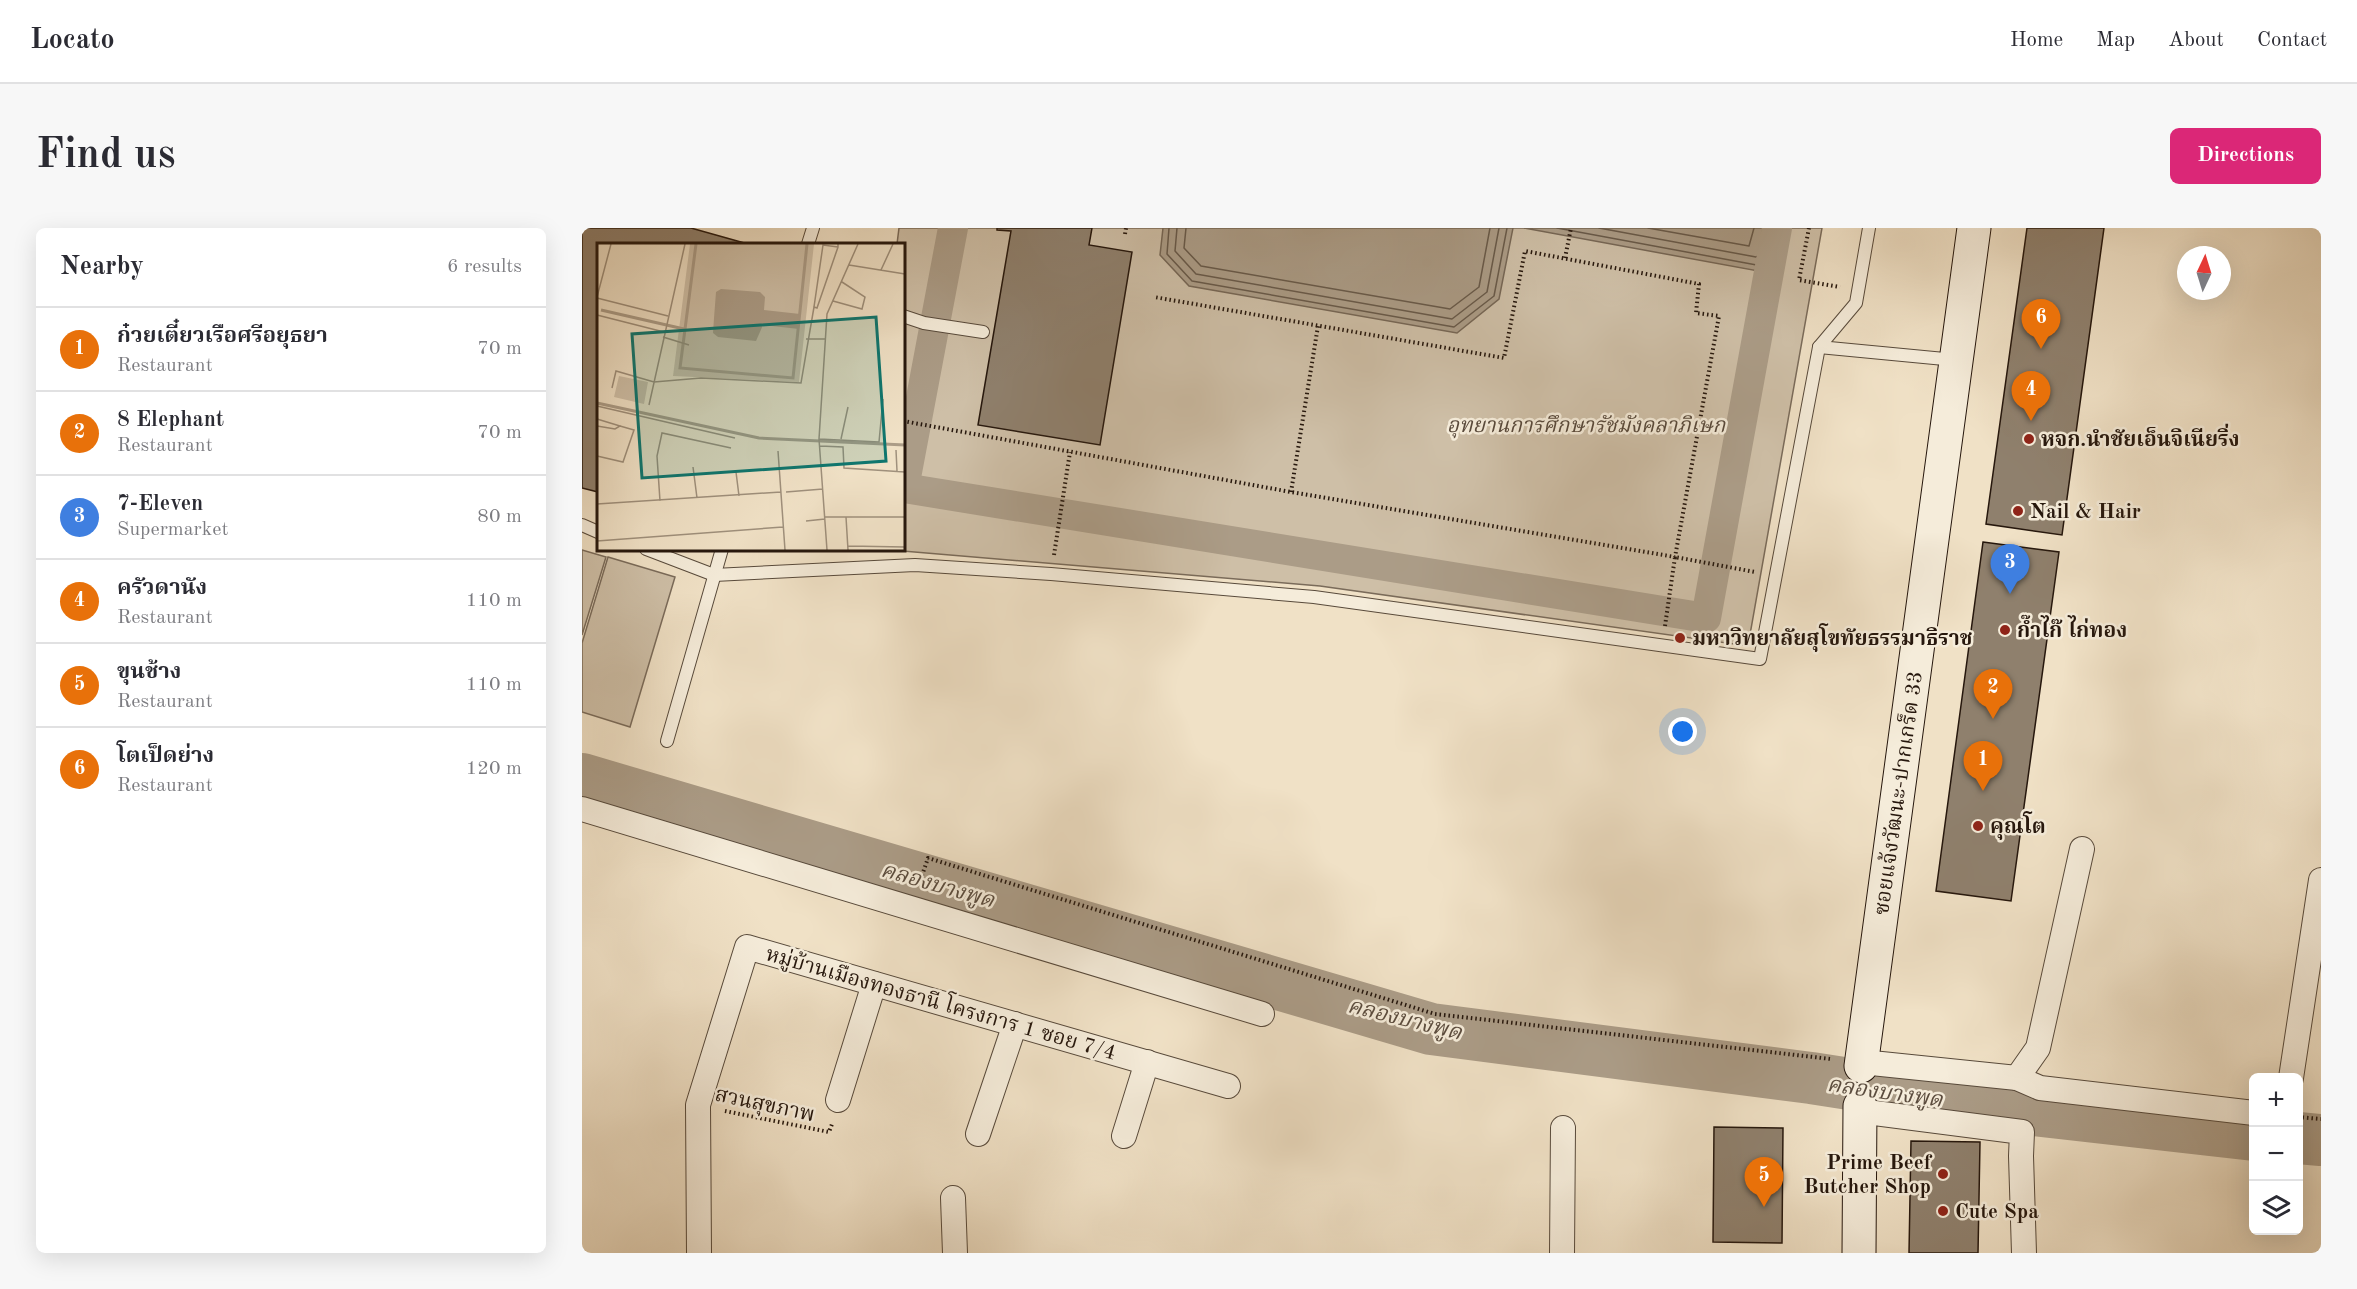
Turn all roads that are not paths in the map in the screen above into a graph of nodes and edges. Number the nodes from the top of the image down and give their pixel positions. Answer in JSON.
{"nodes":[{"id":1,"x":813,"y":228,"type":"edge"},
{"id":2,"x":1869,"y":228,"type":"edge"},
{"id":3,"x":1974,"y":228,"type":"edge"},
{"id":4,"x":808,"y":243,"type":"edge"},
{"id":5,"x":904,"y":316,"type":"edge"},
{"id":6,"x":982,"y":332,"type":"dead end"},
{"id":7,"x":1819,"y":346,"type":"junction"},
{"id":8,"x":1957,"y":360,"type":"junction"},
{"id":9,"x":582,"y":525,"type":"edge"},
{"id":10,"x":597,"y":532,"type":"edge"},
{"id":11,"x":649,"y":550,"type":"edge"},
{"id":12,"x":722,"y":550,"type":"edge"},
{"id":13,"x":714,"y":574,"type":"junction"},
{"id":14,"x":667,"y":741,"type":"dead end"},
{"id":15,"x":582,"y":809,"type":"edge"},
{"id":16,"x":2082,"y":849,"type":"dead end"},
{"id":17,"x":2321,"y":880,"type":"edge"},
{"id":18,"x":874,"y":984,"type":"junction"},
{"id":19,"x":1262,"y":1014,"type":"dead end"},
{"id":20,"x":1015,"y":1024,"type":"junction"},
{"id":21,"x":1147,"y":1062,"type":"junction"},
{"id":22,"x":1861,"y":1064,"type":"junction"},
{"id":23,"x":2292,"y":1073,"type":"edge"},
{"id":24,"x":2017,"y":1078,"type":"junction"},
{"id":25,"x":1228,"y":1086,"type":"dead end"},
{"id":26,"x":838,"y":1100,"type":"road end"},
{"id":27,"x":1860,"y":1108,"type":"junction"},
{"id":28,"x":2249,"y":1113,"type":"edge"},
{"id":29,"x":1563,"y":1128,"type":"dead end"},
{"id":30,"x":978,"y":1134,"type":"dead end"},
{"id":31,"x":1124,"y":1136,"type":"dead end"},
{"id":32,"x":953,"y":1198,"type":"dead end"},
{"id":33,"x":699,"y":1253,"type":"edge"},
{"id":34,"x":955,"y":1253,"type":"edge"},
{"id":35,"x":1562,"y":1253,"type":"edge"},
{"id":36,"x":1859,"y":1253,"type":"edge"},
{"id":37,"x":2024,"y":1253,"type":"edge"}],
"edges":[{"from":1,"to":4,"type":"lane"},
{"from":2,"to":7,"type":"lane"},
{"from":3,"to":8,"type":"street","name":"ซอยแจ้งวัฒนะ-ปากเกร็ด 33"},
{"from":5,"to":6,"type":"lane"},
{"from":7,"to":8,"type":"lane"},
{"from":7,"to":13,"type":"lane"},
{"from":8,"to":22,"type":"street","name":"ซอยแจ้งวัฒนะ-ปากเกร็ด 33"},
{"from":9,"to":10,"type":"lane"},
{"from":11,"to":13,"type":"lane"},
{"from":12,"to":13,"type":"lane"},
{"from":13,"to":14,"type":"lane"},
{"from":15,"to":19,"type":"street"},
{"from":16,"to":24,"type":"street"},
{"from":17,"to":23,"type":"street"},
{"from":18,"to":20,"type":"street","name":"หมู่บ้านเมืองทองธานี โครงการ 1 ซอย 7/4"},
{"from":18,"to":26,"type":"street"},
{"from":18,"to":33,"type":"street","name":"หมู่บ้านเมืองทองธานี โครงการ 1 ซอย 7/4"},
{"from":20,"to":21,"type":"street","name":"หมู่บ้านเมืองทองธานี โครงการ 1 ซอย 7/4"},
{"from":20,"to":30,"type":"street"},
{"from":21,"to":25,"type":"street","name":"หมู่บ้านเมืองทองธานี โครงการ 1 ซอย 7/4"},
{"from":21,"to":31,"type":"street"},
{"from":22,"to":24,"type":"street"},
{"from":22,"to":27,"type":"street","name":"ซอยแจ้งวัฒนะ-ปากเกร็ด 33"},
{"from":24,"to":28,"type":"street"},
{"from":27,"to":36,"type":"street","name":"ซอยแจ้งวัฒนะ-ปากเกร็ด 33"},
{"from":27,"to":37,"type":"street"},
{"from":29,"to":35,"type":"street"},
{"from":32,"to":34,"type":"street"}]}
